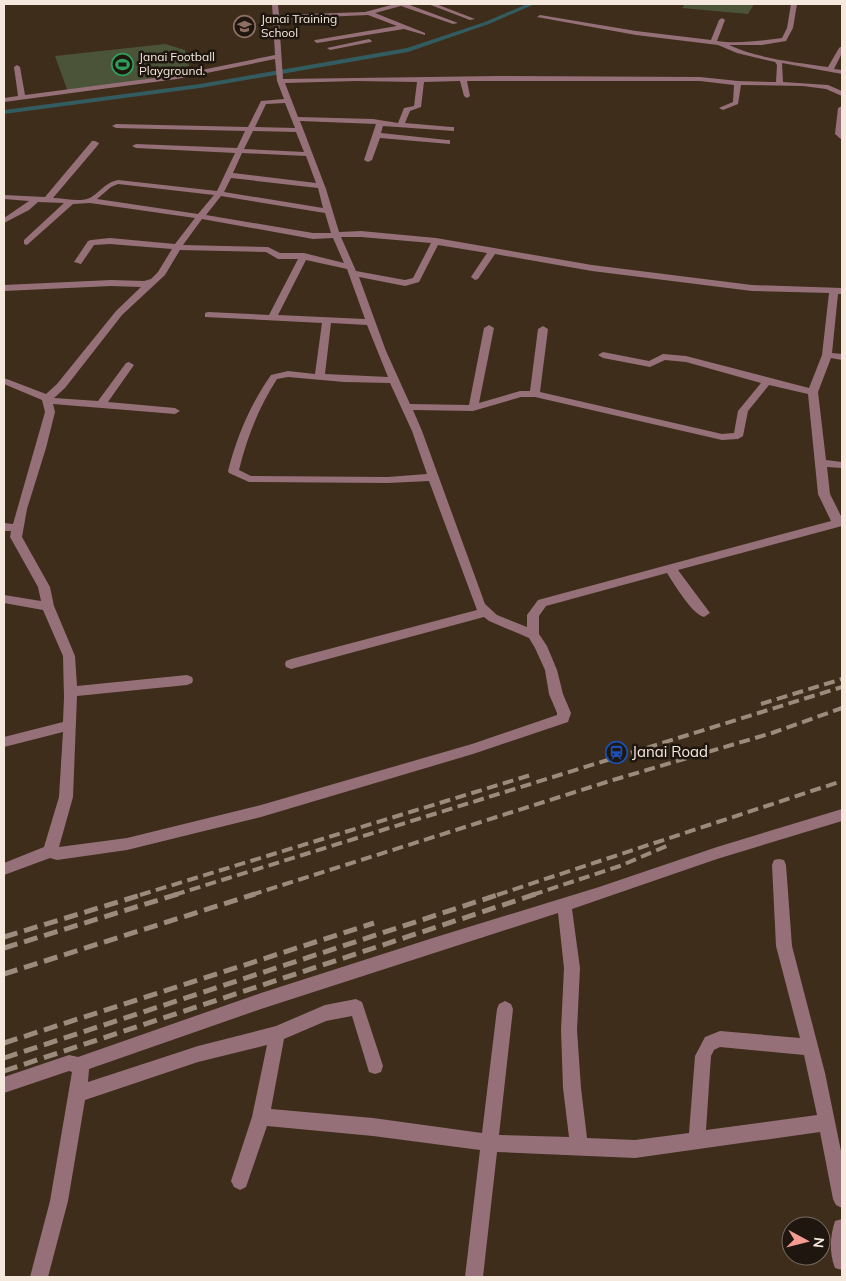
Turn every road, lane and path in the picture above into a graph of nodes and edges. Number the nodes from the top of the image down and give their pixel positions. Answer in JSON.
{"nodes":[{"id":1,"x":276,"y":4,"type":"edge"},
{"id":2,"x":402,"y":4,"type":"edge"},
{"id":3,"x":431,"y":4,"type":"edge"},
{"id":4,"x":793,"y":4,"type":"edge"},
{"id":5,"x":369,"y":13,"type":"junction"},
{"id":6,"x":275,"y":16,"type":"junction"},
{"id":7,"x":540,"y":18,"type":"dead end"},
{"id":8,"x":472,"y":19,"type":"dead end"},
{"id":9,"x":722,"y":20,"type":"dead end"},
{"id":10,"x":455,"y":23,"type":"dead end"},
{"id":11,"x":403,"y":26,"type":"junction"},
{"id":12,"x":415,"y":31,"type":"junction"},
{"id":13,"x":423,"y":34,"type":"dead end"},
{"id":14,"x":392,"y":37,"type":"dead end"},
{"id":15,"x":379,"y":39,"type":"dead end"},
{"id":16,"x":716,"y":43,"type":"junction"},
{"id":17,"x":842,"y":48,"type":"edge"},
{"id":18,"x":278,"y":56,"type":"junction"},
{"id":19,"x":774,"y":60,"type":"junction"},
{"id":20,"x":17,"y":67,"type":"dead end"},
{"id":21,"x":830,"y":70,"type":"junction"},
{"id":22,"x":842,"y":72,"type":"edge"},
{"id":23,"x":280,"y":76,"type":"junction"},
{"id":24,"x":463,"y":79,"type":"junction"},
{"id":25,"x":421,"y":80,"type":"junction"},
{"id":26,"x":738,"y":83,"type":"junction"},
{"id":27,"x":779,"y":84,"type":"junction"},
{"id":28,"x":841,"y":85,"type":"edge"},
{"id":29,"x":831,"y":88,"type":"junction"},
{"id":30,"x":842,"y":94,"type":"edge"},
{"id":31,"x":467,"y":96,"type":"dead end"},
{"id":32,"x":22,"y":97,"type":"junction"},
{"id":33,"x":4,"y":100,"type":"edge"},
{"id":34,"x":288,"y":102,"type":"junction"},
{"id":35,"x":723,"y":108,"type":"dead end"},
{"id":36,"x":842,"y":108,"type":"edge"},
{"id":37,"x":380,"y":123,"type":"junction"},
{"id":38,"x":297,"y":125,"type":"junction"},
{"id":39,"x":401,"y":125,"type":"junction"},
{"id":40,"x":116,"y":126,"type":"dead end"},
{"id":41,"x":451,"y":129,"type":"dead end"},
{"id":42,"x":251,"y":130,"type":"junction"},
{"id":43,"x":377,"y":135,"type":"junction"},
{"id":44,"x":842,"y":138,"type":"edge"},
{"id":45,"x":447,"y":142,"type":"dead end"},
{"id":46,"x":95,"y":143,"type":"dead end"},
{"id":47,"x":136,"y":146,"type":"dead end"},
{"id":48,"x":239,"y":151,"type":"junction"},
{"id":49,"x":308,"y":154,"type":"junction"},
{"id":50,"x":368,"y":160,"type":"dead end"},
{"id":51,"x":228,"y":175,"type":"junction"},
{"id":52,"x":320,"y":186,"type":"junction"},
{"id":53,"x":219,"y":194,"type":"junction"},
{"id":54,"x":4,"y":197,"type":"edge"},
{"id":55,"x":37,"y":198,"type":"junction"},
{"id":56,"x":48,"y":199,"type":"junction"},
{"id":57,"x":71,"y":201,"type":"junction"},
{"id":58,"x":92,"y":201,"type":"junction"},
{"id":59,"x":328,"y":211,"type":"junction"},
{"id":60,"x":199,"y":217,"type":"junction"},
{"id":61,"x":4,"y":221,"type":"edge"},
{"id":62,"x":336,"y":234,"type":"junction"},
{"id":63,"x":436,"y":241,"type":"junction"},
{"id":64,"x":27,"y":242,"type":"dead end"},
{"id":65,"x":178,"y":247,"type":"junction"},
{"id":66,"x":492,"y":250,"type":"junction"},
{"id":67,"x":304,"y":256,"type":"junction"},
{"id":68,"x":78,"y":262,"type":"dead end"},
{"id":69,"x":351,"y":270,"type":"junction"},
{"id":70,"x":474,"y":277,"type":"dead end"},
{"id":71,"x":151,"y":282,"type":"junction"},
{"id":72,"x":4,"y":288,"type":"edge"},
{"id":73,"x":838,"y":291,"type":"edge"},
{"id":74,"x":208,"y":315,"type":"dead end"},
{"id":75,"x":272,"y":318,"type":"junction"},
{"id":76,"x":327,"y":321,"type":"junction"},
{"id":77,"x":371,"y":322,"type":"junction"},
{"id":78,"x":489,"y":328,"type":"dead end"},
{"id":79,"x":543,"y":329,"type":"dead end"},
{"id":80,"x":603,"y":355,"type":"dead end"},
{"id":81,"x":827,"y":355,"type":"junction"},
{"id":82,"x":842,"y":357,"type":"edge"},
{"id":83,"x":129,"y":365,"type":"dead end"},
{"id":84,"x":320,"y":376,"type":"junction"},
{"id":85,"x":394,"y":380,"type":"junction"},
{"id":86,"x":4,"y":381,"type":"edge"},
{"id":87,"x":767,"y":382,"type":"junction"},
{"id":88,"x":812,"y":392,"type":"junction"},
{"id":89,"x":535,"y":394,"type":"junction"},
{"id":90,"x":47,"y":399,"type":"junction"},
{"id":91,"x":101,"y":405,"type":"junction"},
{"id":92,"x":406,"y":407,"type":"junction"},
{"id":93,"x":473,"y":408,"type":"junction"},
{"id":94,"x":175,"y":411,"type":"dead end"},
{"id":95,"x":822,"y":463,"type":"junction"},
{"id":96,"x":842,"y":465,"type":"edge"},
{"id":97,"x":434,"y":476,"type":"junction"},
{"id":98,"x":840,"y":523,"type":"edge"},
{"id":99,"x":4,"y":527,"type":"edge"},
{"id":100,"x":18,"y":528,"type":"junction"},
{"id":101,"x":670,"y":568,"type":"junction"},
{"id":102,"x":4,"y":599,"type":"edge"},
{"id":103,"x":48,"y":606,"type":"junction"},
{"id":104,"x":486,"y":612,"type":"junction"},
{"id":105,"x":704,"y":613,"type":"dead end"},
{"id":106,"x":534,"y":635,"type":"junction"},
{"id":107,"x":291,"y":664,"type":"dead end"},
{"id":108,"x":187,"y":680,"type":"dead end"},
{"id":109,"x":71,"y":692,"type":"junction"},
{"id":110,"x":70,"y":725,"type":"junction"},
{"id":111,"x":4,"y":742,"type":"edge"},
{"id":112,"x":842,"y":815,"type":"edge"},
{"id":113,"x":51,"y":851,"type":"junction"},
{"id":114,"x":779,"y":865,"type":"dead end"},
{"id":115,"x":4,"y":869,"type":"edge"},
{"id":116,"x":564,"y":904,"type":"junction"},
{"id":117,"x":505,"y":1009,"type":"dead end"},
{"id":118,"x":278,"y":1034,"type":"junction"},
{"id":119,"x":810,"y":1047,"type":"junction"},
{"id":120,"x":78,"y":1065,"type":"junction"},
{"id":121,"x":375,"y":1066,"type":"dead end"},
{"id":122,"x":4,"y":1085,"type":"edge"},
{"id":123,"x":77,"y":1094,"type":"junction"},
{"id":124,"x":261,"y":1117,"type":"junction"},
{"id":125,"x":827,"y":1122,"type":"junction"},
{"id":126,"x":697,"y":1140,"type":"junction"},
{"id":127,"x":490,"y":1143,"type":"junction"},
{"id":128,"x":579,"y":1147,"type":"junction"},
{"id":129,"x":240,"y":1181,"type":"dead end"},
{"id":130,"x":842,"y":1199,"type":"edge"},
{"id":131,"x":842,"y":1228,"type":"edge"},
{"id":132,"x":842,"y":1261,"type":"edge"},
{"id":133,"x":40,"y":1277,"type":"edge"},
{"id":134,"x":474,"y":1277,"type":"edge"}],
"edges":[{"from":1,"to":6,"type":"street"},
{"from":2,"to":5,"type":"street"},
{"from":2,"to":10,"type":"street"},
{"from":3,"to":8,"type":"street"},
{"from":4,"to":16,"type":"street"},
{"from":5,"to":6,"type":"street"},
{"from":5,"to":11,"type":"street"},
{"from":6,"to":18,"type":"street"},
{"from":7,"to":16,"type":"street"},
{"from":9,"to":16,"type":"street"},
{"from":11,"to":12,"type":"street"},
{"from":11,"to":15,"type":"street"},
{"from":12,"to":13,"type":"street"},
{"from":12,"to":14,"type":"street"},
{"from":16,"to":19,"type":"street"},
{"from":17,"to":21,"type":"street"},
{"from":18,"to":23,"type":"street"},
{"from":18,"to":32,"type":"street"},
{"from":19,"to":21,"type":"street"},
{"from":19,"to":27,"type":"street"},
{"from":20,"to":32,"type":"street"},
{"from":21,"to":22,"type":"street"},
{"from":23,"to":25,"type":"street"},
{"from":23,"to":34,"type":"street"},
{"from":24,"to":25,"type":"street"},
{"from":24,"to":26,"type":"street"},
{"from":24,"to":31,"type":"street"},
{"from":25,"to":39,"type":"street"},
{"from":26,"to":27,"type":"street"},
{"from":26,"to":35,"type":"street"},
{"from":27,"to":29,"type":"street"},
{"from":28,"to":29,"type":"street"},
{"from":29,"to":30,"type":"street"},
{"from":32,"to":33,"type":"street"},
{"from":34,"to":38,"type":"street"},
{"from":34,"to":42,"type":"street"},
{"from":36,"to":44,"type":"street"},
{"from":37,"to":38,"type":"street"},
{"from":37,"to":39,"type":"street"},
{"from":37,"to":43,"type":"street"},
{"from":38,"to":42,"type":"street"},
{"from":38,"to":49,"type":"street"},
{"from":39,"to":41,"type":"street"},
{"from":40,"to":42,"type":"street"},
{"from":42,"to":48,"type":"street"},
{"from":43,"to":45,"type":"street"},
{"from":43,"to":50,"type":"street"},
{"from":46,"to":56,"type":"street"},
{"from":47,"to":48,"type":"street"},
{"from":48,"to":49,"type":"street"},
{"from":48,"to":51,"type":"street"},
{"from":49,"to":52,"type":"street"},
{"from":51,"to":52,"type":"street"},
{"from":51,"to":53,"type":"street"},
{"from":52,"to":59,"type":"street"},
{"from":53,"to":58,"type":"street"},
{"from":53,"to":59,"type":"street"},
{"from":53,"to":60,"type":"street"},
{"from":54,"to":55,"type":"street"},
{"from":55,"to":56,"type":"street"},
{"from":55,"to":61,"type":"street"},
{"from":56,"to":57,"type":"street"},
{"from":57,"to":58,"type":"street"},
{"from":57,"to":64,"type":"street"},
{"from":58,"to":60,"type":"street"},
{"from":59,"to":62,"type":"street"},
{"from":60,"to":62,"type":"street"},
{"from":60,"to":65,"type":"street"},
{"from":62,"to":63,"type":"street"},
{"from":62,"to":69,"type":"street"},
{"from":63,"to":66,"type":"street"},
{"from":63,"to":69,"type":"street"},
{"from":65,"to":67,"type":"street"},
{"from":65,"to":68,"type":"street"},
{"from":65,"to":71,"type":"street"},
{"from":66,"to":70,"type":"street"},
{"from":66,"to":73,"type":"street"},
{"from":67,"to":69,"type":"street"},
{"from":67,"to":75,"type":"street"},
{"from":69,"to":77,"type":"street"},
{"from":71,"to":72,"type":"street"},
{"from":71,"to":90,"type":"street"},
{"from":73,"to":81,"type":"street"},
{"from":74,"to":75,"type":"street"},
{"from":75,"to":76,"type":"street"},
{"from":76,"to":77,"type":"street"},
{"from":76,"to":84,"type":"street"},
{"from":77,"to":85,"type":"street"},
{"from":78,"to":93,"type":"street"},
{"from":79,"to":89,"type":"street"},
{"from":80,"to":87,"type":"street"},
{"from":81,"to":82,"type":"street"},
{"from":81,"to":88,"type":"street"},
{"from":83,"to":91,"type":"street"},
{"from":84,"to":85,"type":"street"},
{"from":84,"to":97,"type":"street"},
{"from":85,"to":92,"type":"street"},
{"from":86,"to":90,"type":"street"},
{"from":87,"to":88,"type":"street"},
{"from":87,"to":89,"type":"street"},
{"from":88,"to":95,"type":"street"},
{"from":89,"to":93,"type":"street"},
{"from":90,"to":91,"type":"street"},
{"from":90,"to":100,"type":"street"},
{"from":91,"to":94,"type":"street"},
{"from":92,"to":93,"type":"street"},
{"from":92,"to":97,"type":"street"},
{"from":95,"to":96,"type":"street"},
{"from":95,"to":98,"type":"street"},
{"from":97,"to":104,"type":"street"},
{"from":98,"to":101,"type":"street"},
{"from":99,"to":100,"type":"street"},
{"from":100,"to":103,"type":"street"},
{"from":101,"to":105,"type":"street"},
{"from":101,"to":106,"type":"street"},
{"from":102,"to":103,"type":"street"},
{"from":103,"to":109,"type":"street"},
{"from":104,"to":106,"type":"street"},
{"from":104,"to":107,"type":"street"},
{"from":106,"to":113,"type":"street"},
{"from":108,"to":109,"type":"street"},
{"from":109,"to":110,"type":"street"},
{"from":110,"to":111,"type":"street"},
{"from":110,"to":113,"type":"street"},
{"from":112,"to":116,"type":"street"},
{"from":113,"to":115,"type":"street"},
{"from":114,"to":119,"type":"street"},
{"from":116,"to":120,"type":"street"},
{"from":116,"to":128,"type":"street"},
{"from":117,"to":127,"type":"street"},
{"from":118,"to":121,"type":"street"},
{"from":118,"to":123,"type":"street"},
{"from":118,"to":124,"type":"street"},
{"from":119,"to":125,"type":"street"},
{"from":119,"to":126,"type":"street"},
{"from":120,"to":122,"type":"street"},
{"from":120,"to":123,"type":"street"},
{"from":123,"to":133,"type":"street"},
{"from":124,"to":127,"type":"street"},
{"from":124,"to":129,"type":"street"},
{"from":125,"to":126,"type":"street"},
{"from":125,"to":130,"type":"street"},
{"from":126,"to":128,"type":"street"},
{"from":127,"to":128,"type":"street"},
{"from":127,"to":134,"type":"street"},
{"from":131,"to":132,"type":"street"}]}
